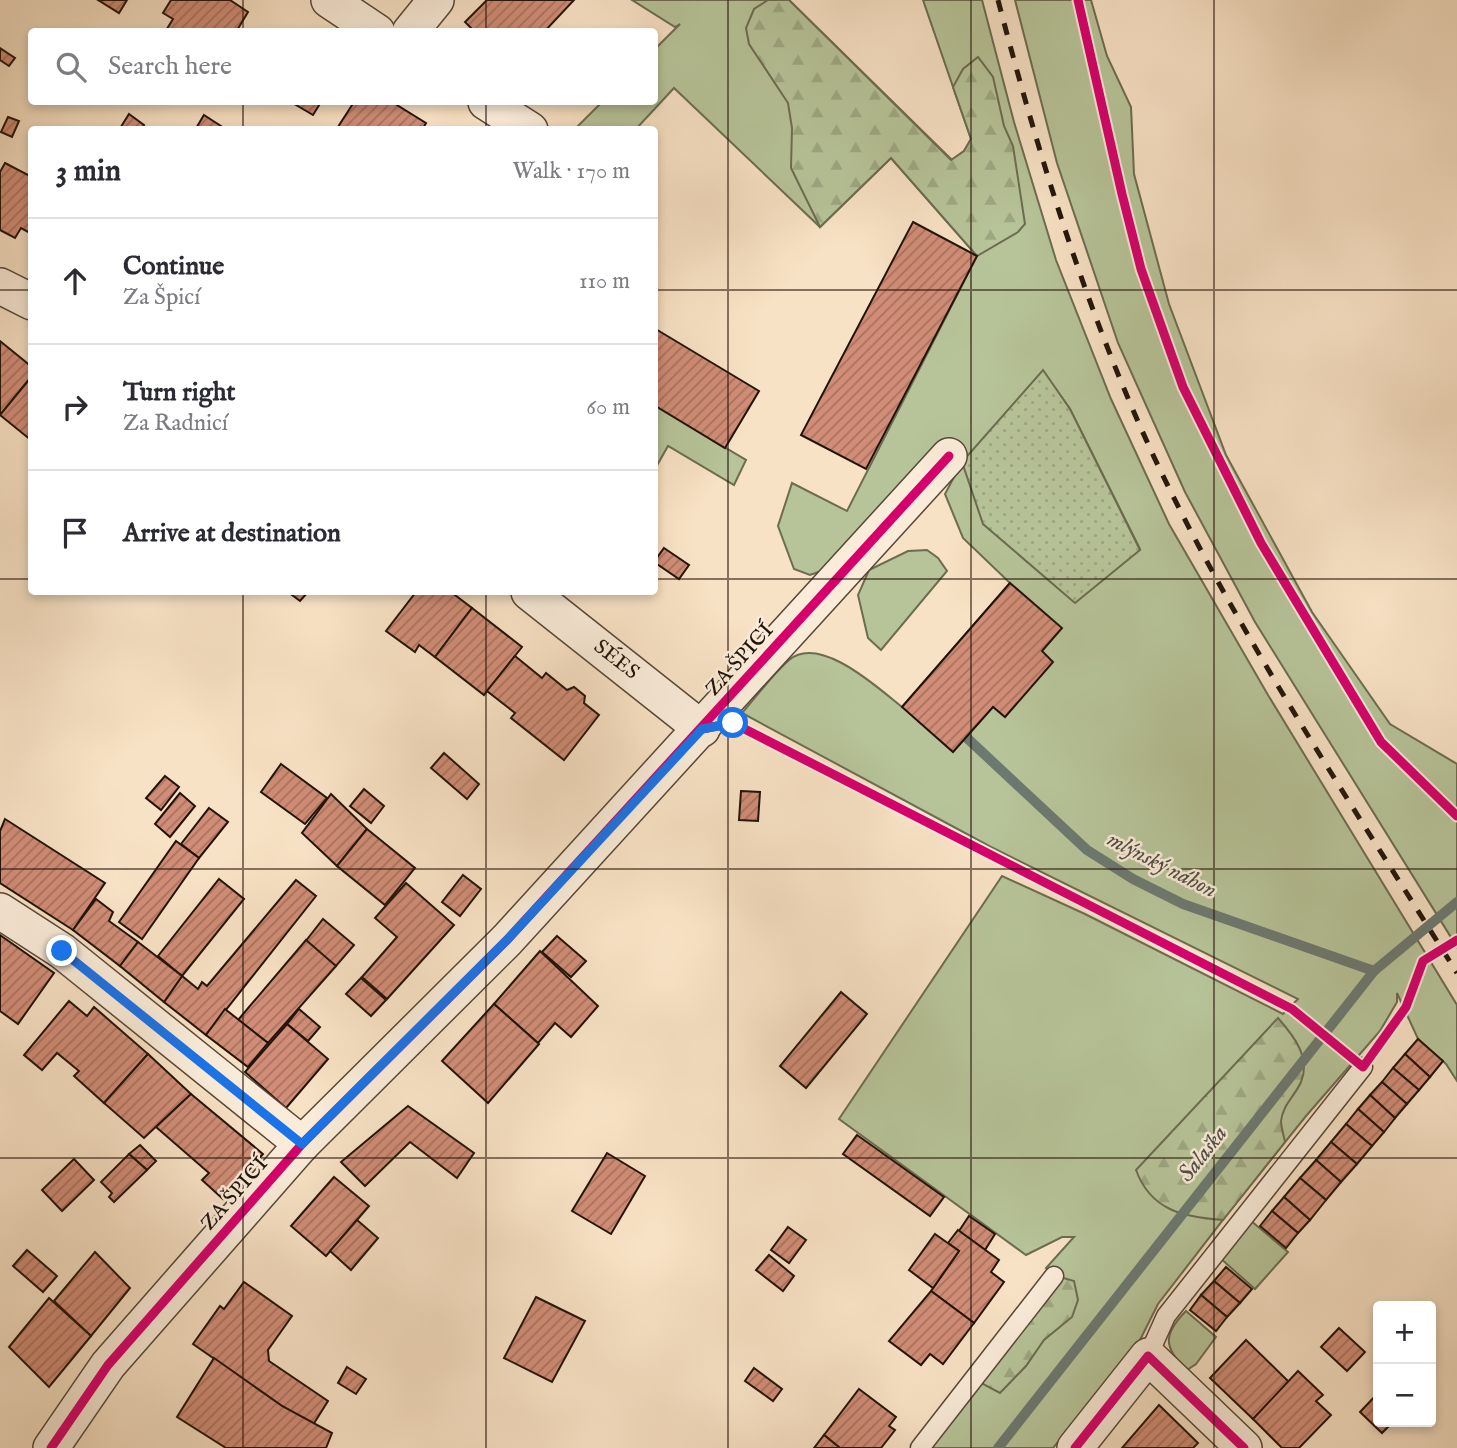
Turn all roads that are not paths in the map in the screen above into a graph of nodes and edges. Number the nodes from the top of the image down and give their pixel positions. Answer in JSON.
{"nodes":[{"id":1,"x":329,"y":0,"type":"edge"},
{"id":2,"x":436,"y":0,"type":"edge"},
{"id":3,"x":371,"y":28,"type":"edge"},
{"id":4,"x":413,"y":28,"type":"edge"},
{"id":5,"x":491,"y":105,"type":"edge"},
{"id":6,"x":524,"y":126,"type":"edge"},
{"id":7,"x":0,"y":286,"type":"edge"},
{"id":8,"x":28,"y":300,"type":"edge"},
{"id":9,"x":949,"y":456,"type":"dead end"},
{"id":10,"x":533,"y":595,"type":"edge"},
{"id":11,"x":702,"y":729,"type":"junction"},
{"id":12,"x":0,"y":911,"type":"edge"},
{"id":13,"x":1363,"y":1067,"type":"dead end"},
{"id":14,"x":302,"y":1144,"type":"junction"},
{"id":15,"x":1054,"y":1276,"type":"dead end"},
{"id":16,"x":1148,"y":1356,"type":"junction"},
{"id":17,"x":51,"y":1448,"type":"edge"},
{"id":18,"x":920,"y":1448,"type":"edge"},
{"id":19,"x":1075,"y":1448,"type":"edge"},
{"id":20,"x":1244,"y":1448,"type":"edge"}],
"edges":[{"from":1,"to":3,"type":"street"},
{"from":2,"to":4,"type":"street"},
{"from":5,"to":6,"type":"street"},
{"from":7,"to":8,"type":"street"},
{"from":9,"to":11,"type":"street","name":"ZA ŠPICÍ"},
{"from":10,"to":11,"type":"street","name":"SÉES"},
{"from":11,"to":14,"type":"street","name":"ZA ŠPICÍ"},
{"from":12,"to":14,"type":"street"},
{"from":13,"to":16,"type":"lane"},
{"from":14,"to":17,"type":"street","name":"ZA ŠPICÍ"},
{"from":15,"to":18,"type":"lane"},
{"from":16,"to":19,"type":"street"},
{"from":16,"to":20,"type":"street"}]}
